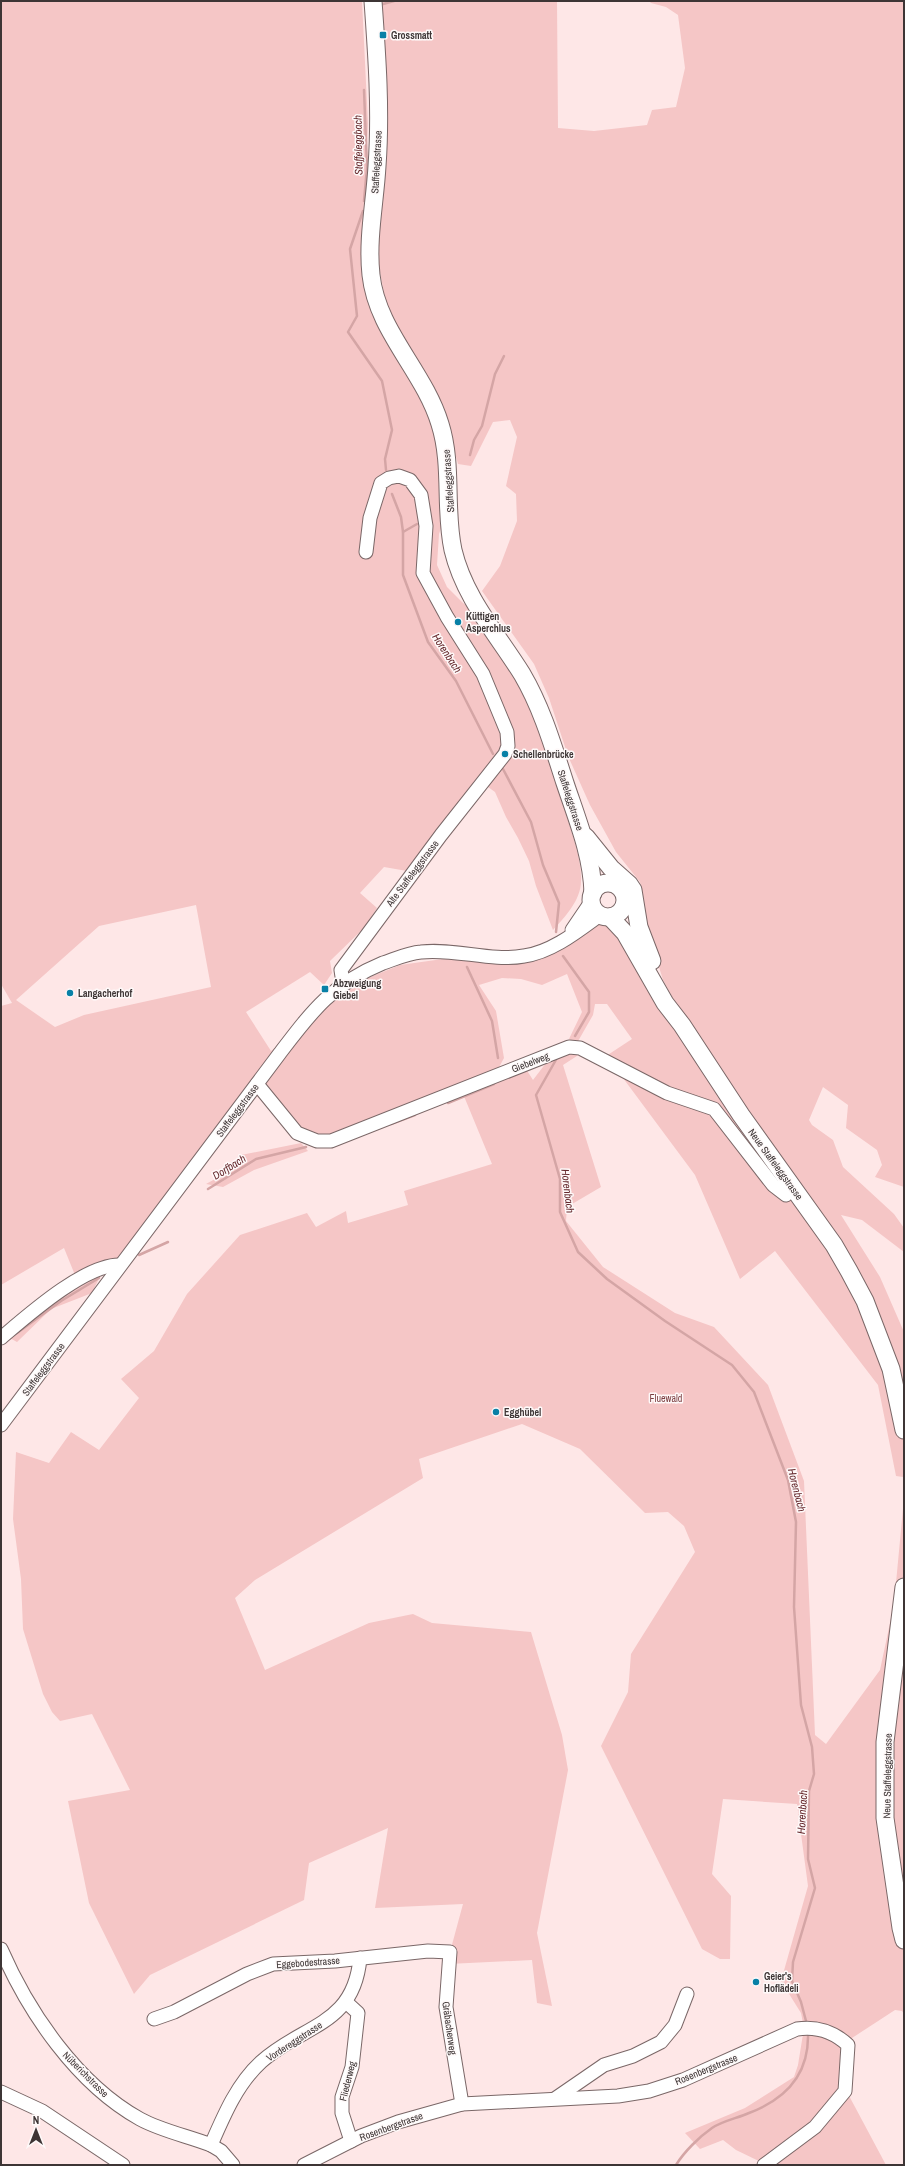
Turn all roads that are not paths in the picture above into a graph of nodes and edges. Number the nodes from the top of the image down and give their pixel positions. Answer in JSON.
{"nodes":[{"id":1,"x":373,"y":1,"type":"edge"},
{"id":2,"x":366,"y":552,"type":"dead end"},
{"id":3,"x":581,"y":832,"type":"junction"},
{"id":4,"x":588,"y":851,"type":"junction"},
{"id":5,"x":614,"y":884,"type":"junction"},
{"id":6,"x":624,"y":905,"type":"junction"},
{"id":7,"x":599,"y":907,"type":"junction"},
{"id":8,"x":645,"y":947,"type":"junction"},
{"id":9,"x":343,"y":983,"type":"junction"},
{"id":10,"x":682,"y":1025,"type":"junction"},
{"id":11,"x":257,"y":1084,"type":"junction"},
{"id":12,"x":786,"y":1195,"type":"dead end"},
{"id":13,"x":120,"y":1265,"type":"junction"},
{"id":14,"x":1,"y":1338,"type":"edge"},
{"id":15,"x":1,"y":1425,"type":"edge"},
{"id":16,"x":904,"y":1430,"type":"edge"},
{"id":17,"x":904,"y":1586,"type":"edge"},
{"id":18,"x":904,"y":1940,"type":"edge"},
{"id":19,"x":1,"y":1949,"type":"edge"},
{"id":20,"x":450,"y":1952,"type":"joint"},
{"id":21,"x":360,"y":1958,"type":"junction"},
{"id":22,"x":687,"y":1994,"type":"dead end"},
{"id":23,"x":346,"y":2002,"type":"junction"},
{"id":24,"x":154,"y":2019,"type":"dead end"},
{"id":25,"x":1,"y":2092,"type":"edge"},
{"id":26,"x":556,"y":2098,"type":"junction"},
{"id":27,"x":462,"y":2104,"type":"junction"},
{"id":28,"x":350,"y":2141,"type":"junction"},
{"id":29,"x":211,"y":2145,"type":"junction"},
{"id":30,"x":123,"y":2165,"type":"edge"},
{"id":31,"x":233,"y":2165,"type":"edge"},
{"id":32,"x":304,"y":2165,"type":"edge"},
{"id":33,"x":764,"y":2165,"type":"edge"}],
"edges":[{"from":1,"to":3,"type":"main road","name":"Staffeleggstrasse"},
{"from":2,"to":9,"type":"street","name":"Alte Staffeleggstrasse"},
{"from":3,"to":4,"type":"main road","name":"Staffeleggstrasse"},
{"from":3,"to":8,"type":"main road"},
{"from":4,"to":5,"type":"main road","name":"Staffeleggstrasse"},
{"from":4,"to":7,"type":"main road","name":"Staffeleggstrasse"},
{"from":5,"to":6,"type":"main road"},
{"from":5,"to":7,"type":"main road"},
{"from":6,"to":7,"type":"main road"},
{"from":6,"to":8,"type":"main road"},
{"from":7,"to":9,"type":"street","name":"Staffeleggstrasse"},
{"from":7,"to":10,"type":"main road","name":"Neue Staffeleggstrasse"},
{"from":8,"to":10,"type":"main road"},
{"from":9,"to":11,"type":"street","name":"Staffeleggstrasse"},
{"from":10,"to":16,"type":"main road","name":"Neue Staffeleggstrasse"},
{"from":11,"to":12,"type":"street","name":"Giebelweg"},
{"from":11,"to":13,"type":"street","name":"Staffeleggstrasse"},
{"from":13,"to":14,"type":"street"},
{"from":13,"to":15,"type":"street","name":"Staffeleggstrasse"},
{"from":17,"to":18,"type":"main road","name":"Neue Staffeleggstrasse"},
{"from":19,"to":29,"type":"street","name":"Nüberichstrasse"},
{"from":20,"to":21,"type":"street","name":"Eggebodestrasse"},
{"from":20,"to":27,"type":"street","name":"Gräbacherweg"},
{"from":21,"to":23,"type":"street","name":"Vordereggstrasse"},
{"from":21,"to":24,"type":"street","name":"Eggebodestrasse"},
{"from":22,"to":26,"type":"street"},
{"from":23,"to":28,"type":"street","name":"Fliederweg"},
{"from":23,"to":29,"type":"street","name":"Vordereggstrasse"},
{"from":25,"to":30,"type":"street"},
{"from":26,"to":27,"type":"street","name":"Rosenbergstrasse"},
{"from":26,"to":33,"type":"street","name":"Rosenbergstrasse"},
{"from":27,"to":28,"type":"street","name":"Rosenbergstrasse"},
{"from":28,"to":32,"type":"street","name":"Rosenbergstrasse"},
{"from":29,"to":31,"type":"street","name":"Nüberichstrasse"}]}
